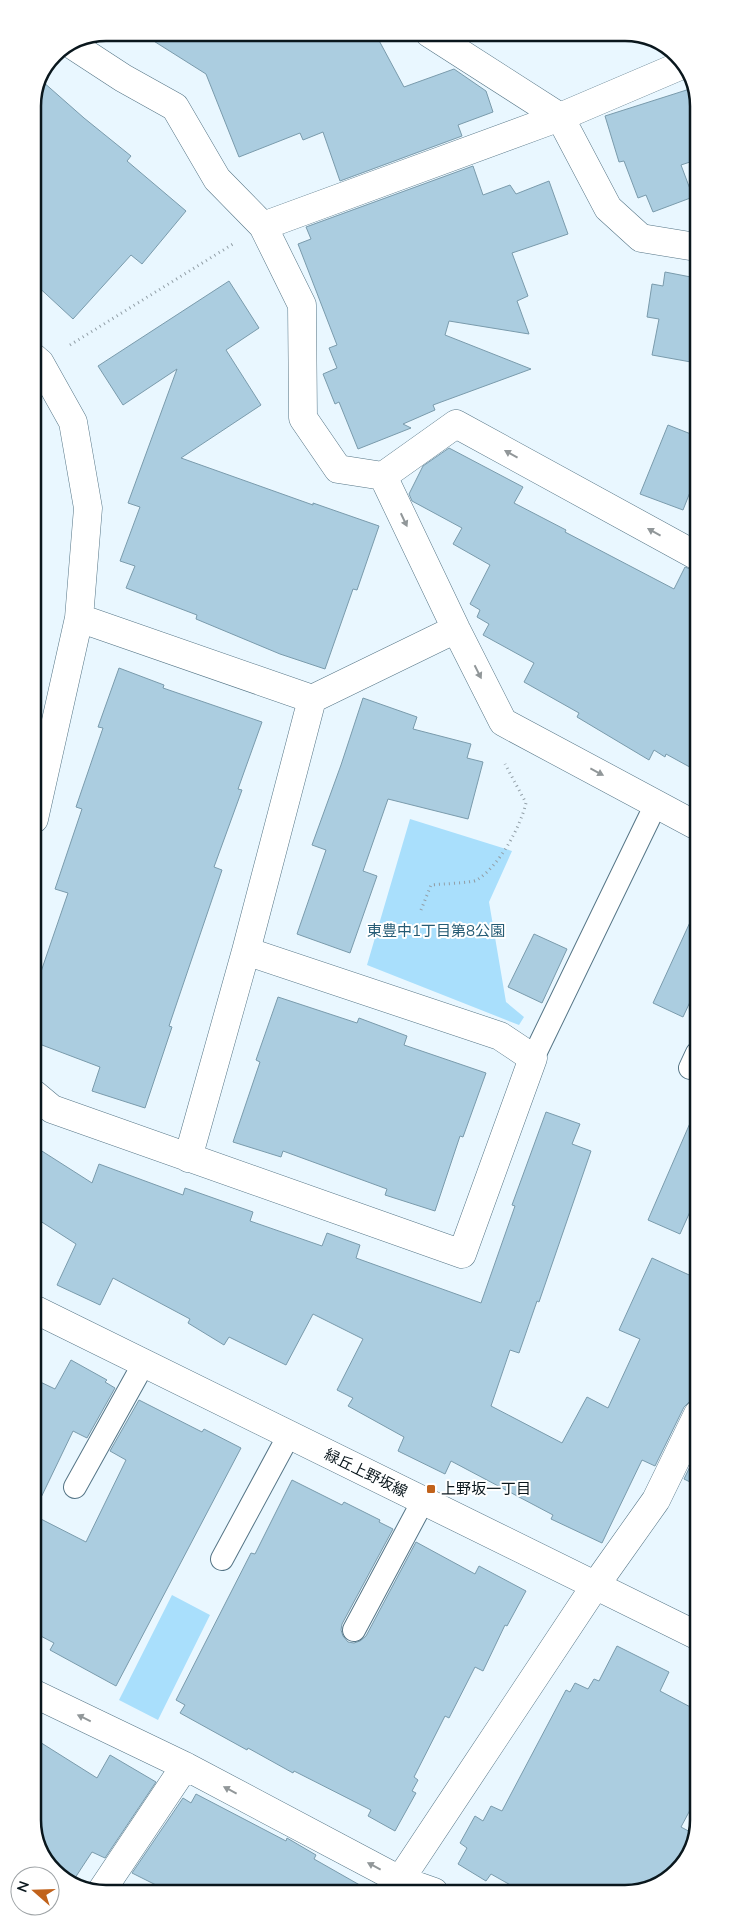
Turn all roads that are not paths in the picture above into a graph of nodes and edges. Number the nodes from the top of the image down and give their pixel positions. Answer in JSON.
{"nodes":[{"id":1,"x":441,"y":41,"type":"edge"},
{"id":2,"x":77,"y":48,"type":"edge"},
{"id":3,"x":677,"y":68,"type":"edge"},
{"id":4,"x":560,"y":117,"type":"junction"},
{"id":5,"x":262,"y":226,"type":"junction"},
{"id":6,"x":690,"y":247,"type":"edge"},
{"id":7,"x":41,"y":368,"type":"edge"},
{"id":8,"x":383,"y":476,"type":"junction"},
{"id":9,"x":690,"y":552,"type":"edge"},
{"id":10,"x":79,"y":618,"type":"junction"},
{"id":11,"x":456,"y":629,"type":"junction"},
{"id":12,"x":312,"y":699,"type":"junction"},
{"id":13,"x":41,"y":788,"type":"edge"},
{"id":14,"x":656,"y":804,"type":"junction"},
{"id":15,"x":690,"y":822,"type":"edge"},
{"id":16,"x":246,"y":951,"type":"junction"},
{"id":17,"x":533,"y":1058,"type":"junction"},
{"id":18,"x":41,"y":1099,"type":"edge"},
{"id":19,"x":188,"y":1158,"type":"junction"},
{"id":20,"x":41,"y":1312,"type":"edge"},
{"id":21,"x":144,"y":1363,"type":"junction"},
{"id":22,"x":690,"y":1430,"type":"edge"},
{"id":23,"x":289,"y":1435,"type":"junction"},
{"id":24,"x":76,"y":1487,"type":"dead end"},
{"id":25,"x":423,"y":1501,"type":"junction"},
{"id":26,"x":222,"y":1559,"type":"dead end"},
{"id":27,"x":595,"y":1586,"type":"junction"},
{"id":28,"x":354,"y":1630,"type":"dead end"},
{"id":29,"x":690,"y":1632,"type":"edge"},
{"id":30,"x":41,"y":1697,"type":"edge"},
{"id":31,"x":184,"y":1766,"type":"junction"},
{"id":32,"x":105,"y":1885,"type":"edge"},
{"id":33,"x":394,"y":1885,"type":"edge"},
{"id":34,"x":397,"y":1885,"type":"edge"}],
"edges":[{"from":1,"to":4,"type":"street"},
{"from":2,"to":5,"type":"street"},
{"from":3,"to":4,"type":"street"},
{"from":4,"to":5,"type":"street"},
{"from":4,"to":6,"type":"street"},
{"from":5,"to":8,"type":"street"},
{"from":7,"to":10,"type":"street"},
{"from":9,"to":8,"type":"street","one_way":true},
{"from":8,"to":11,"type":"street","one_way":true},
{"from":10,"to":12,"type":"street"},
{"from":10,"to":13,"type":"street"},
{"from":11,"to":12,"type":"street"},
{"from":11,"to":14,"type":"street","one_way":true},
{"from":12,"to":16,"type":"street"},
{"from":14,"to":15,"type":"street"},
{"from":14,"to":17,"type":"lane"},
{"from":16,"to":17,"type":"street"},
{"from":16,"to":19,"type":"street"},
{"from":17,"to":19,"type":"street"},
{"from":18,"to":19,"type":"street"},
{"from":20,"to":21,"type":"street","name":"緑丘上野坂線"},
{"from":21,"to":23,"type":"street","name":"緑丘上野坂線"},
{"from":21,"to":24,"type":"lane"},
{"from":22,"to":27,"type":"street"},
{"from":23,"to":25,"type":"street","name":"緑丘上野坂線"},
{"from":23,"to":26,"type":"lane"},
{"from":25,"to":27,"type":"street","name":"緑丘上野坂線"},
{"from":25,"to":28,"type":"lane"},
{"from":27,"to":29,"type":"street","name":"緑丘上野坂線"},
{"from":27,"to":34,"type":"street"},
{"from":31,"to":30,"type":"street","one_way":true},
{"from":31,"to":32,"type":"street"},
{"from":33,"to":31,"type":"street","one_way":true}]}
